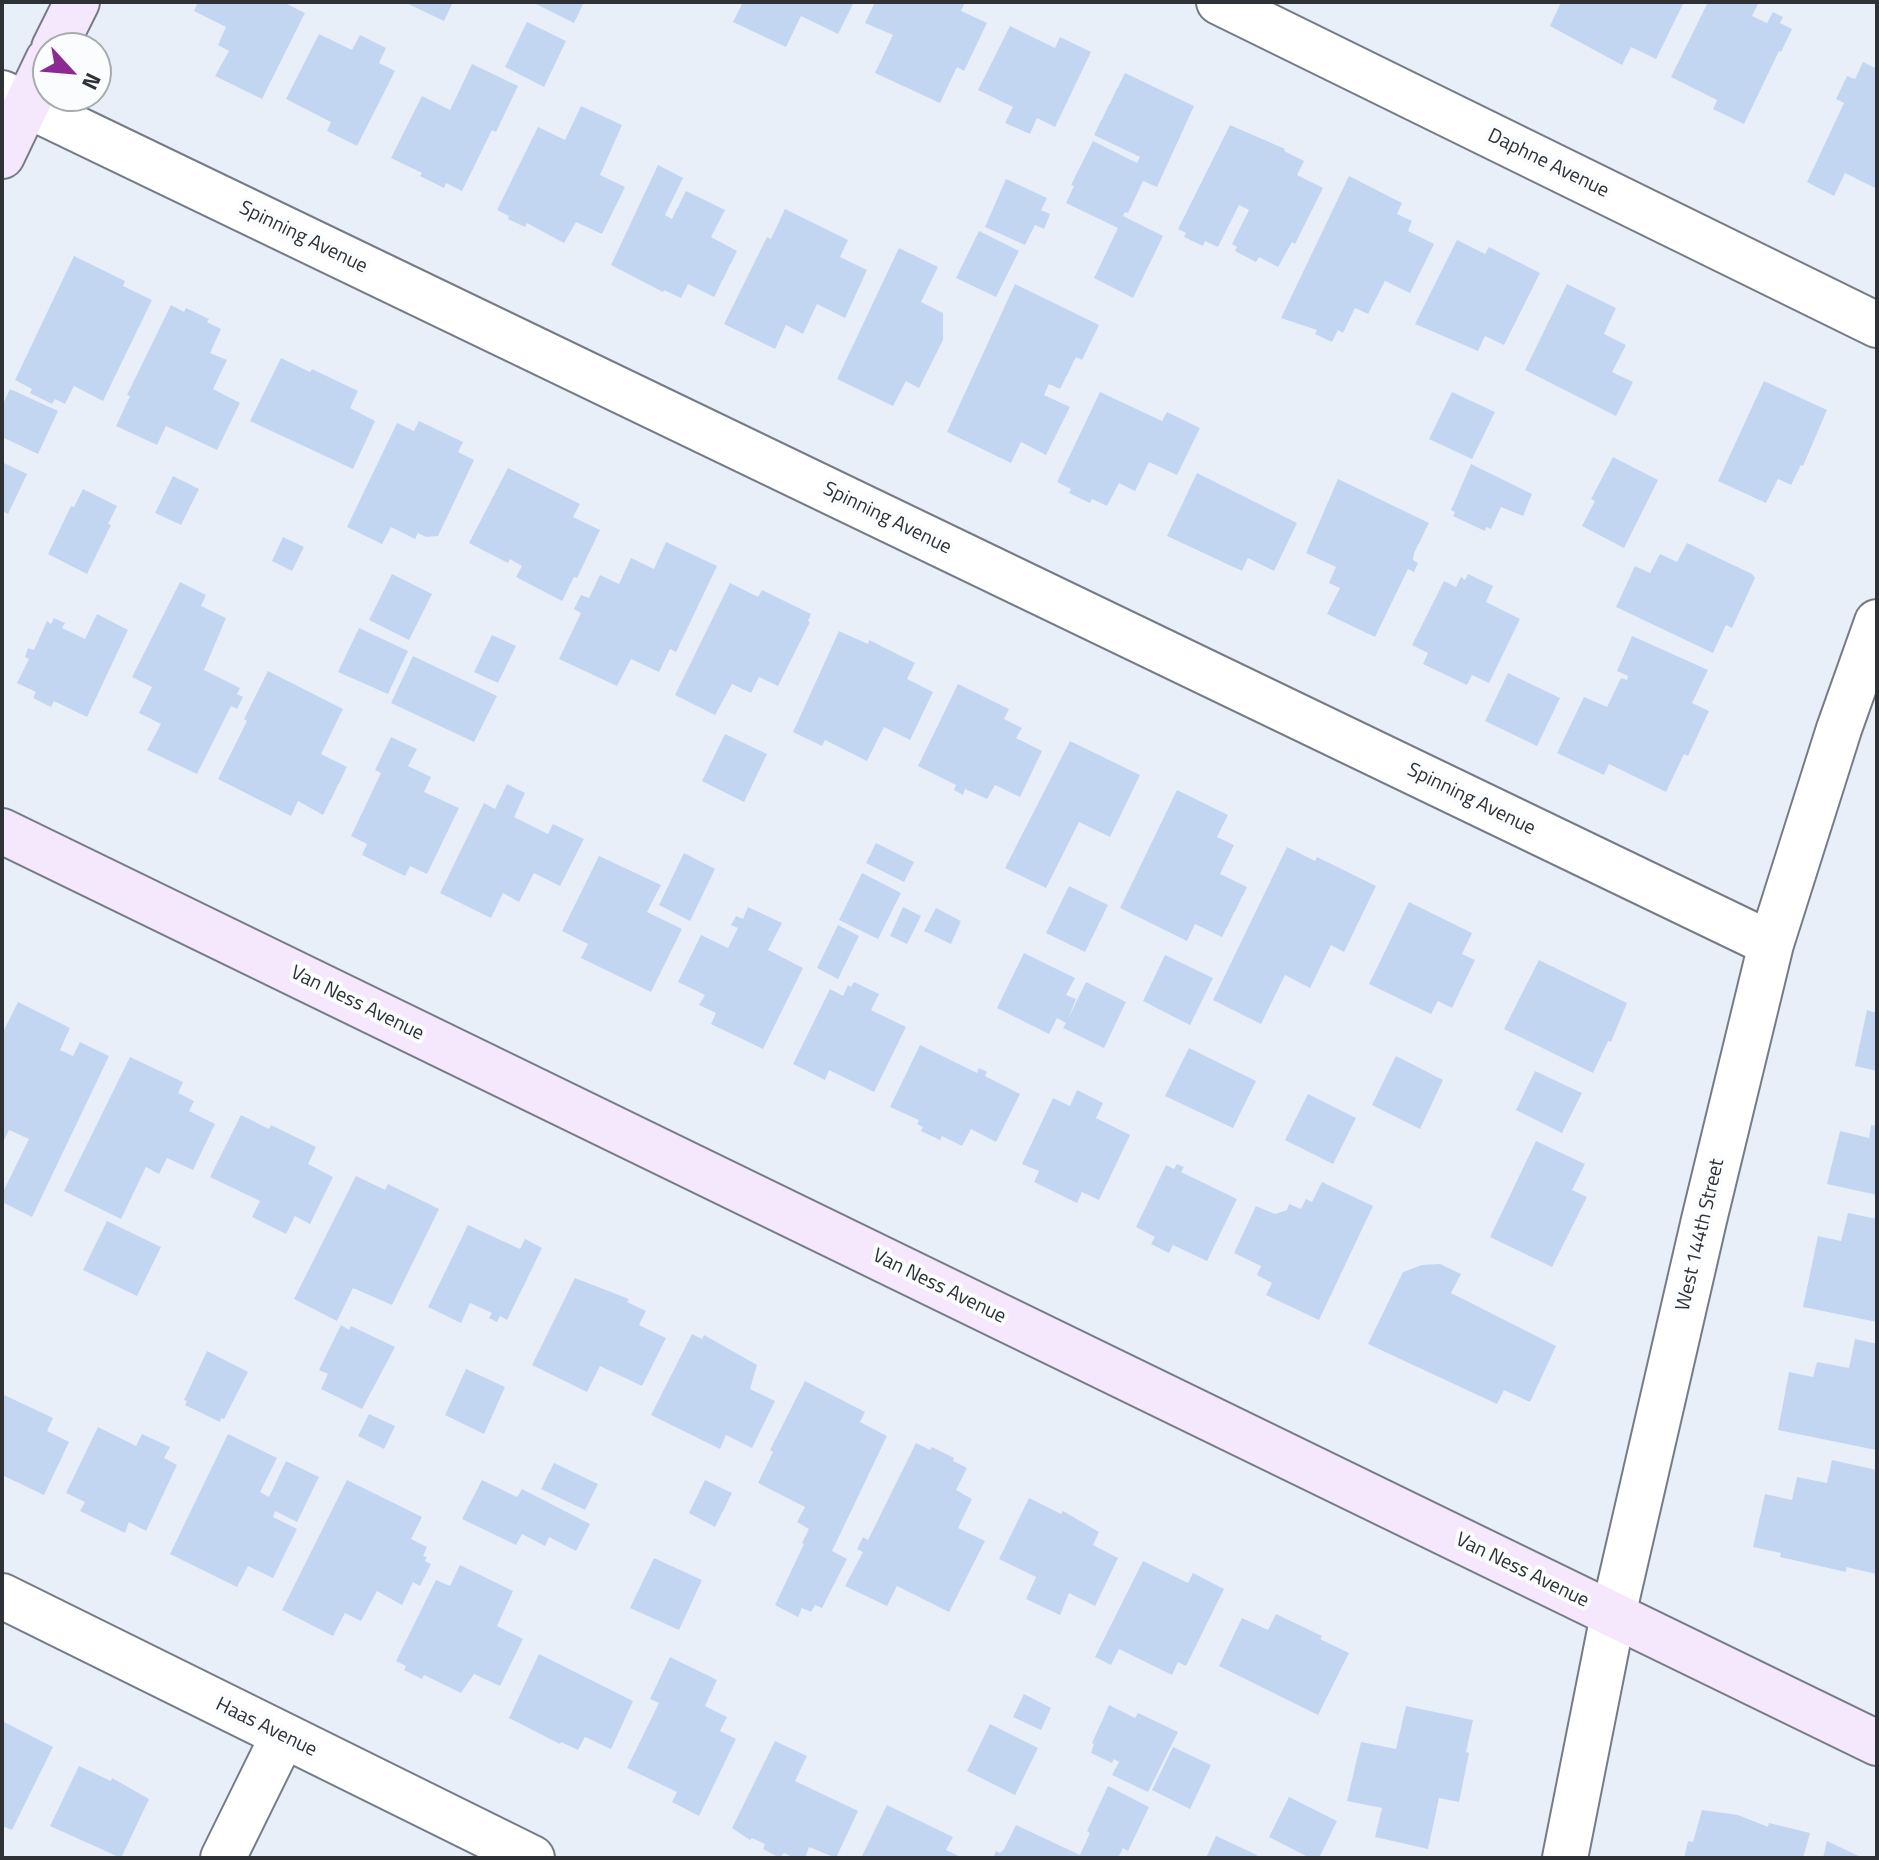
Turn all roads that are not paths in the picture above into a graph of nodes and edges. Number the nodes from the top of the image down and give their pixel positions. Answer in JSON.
{"nodes":[{"id":1,"x":77,"y":2,"type":"edge"},
{"id":2,"x":1219,"y":2,"type":"edge"},
{"id":3,"x":62,"y":32,"type":"edge"},
{"id":4,"x":32,"y":78,"type":"edge"},
{"id":5,"x":14,"y":99,"type":"edge"},
{"id":6,"x":2,"y":156,"type":"edge"},
{"id":7,"x":1877,"y":325,"type":"edge"},
{"id":8,"x":1877,"y":622,"type":"edge"},
{"id":9,"x":2,"y":831,"type":"edge"},
{"id":10,"x":1771,"y":944,"type":"junction"},
{"id":11,"x":2,"y":1596,"type":"edge"},
{"id":12,"x":1613,"y":1615,"type":"junction"},
{"id":13,"x":283,"y":1736,"type":"junction"},
{"id":14,"x":1877,"y":1743,"type":"edge"},
{"id":15,"x":223,"y":1858,"type":"edge"},
{"id":16,"x":532,"y":1858,"type":"edge"},
{"id":17,"x":1565,"y":1858,"type":"edge"}],
"edges":[{"from":1,"to":3,"type":"main road"},
{"from":2,"to":7,"type":"street","name":"Daphne Avenue"},
{"from":4,"to":5,"type":"main road"},
{"from":5,"to":6,"type":"main road"},
{"from":5,"to":10,"type":"street","name":"Spinning Avenue"},
{"from":8,"to":10,"type":"street","name":"West 144th Street"},
{"from":9,"to":12,"type":"main road","name":"Van Ness Avenue"},
{"from":10,"to":12,"type":"street","name":"West 144th Street"},
{"from":11,"to":13,"type":"street","name":"Haas Avenue"},
{"from":12,"to":14,"type":"main road","name":"Van Ness Avenue"},
{"from":12,"to":17,"type":"street","name":"West 144th Street"},
{"from":13,"to":15,"type":"street"},
{"from":13,"to":16,"type":"street","name":"Haas Avenue"}]}
